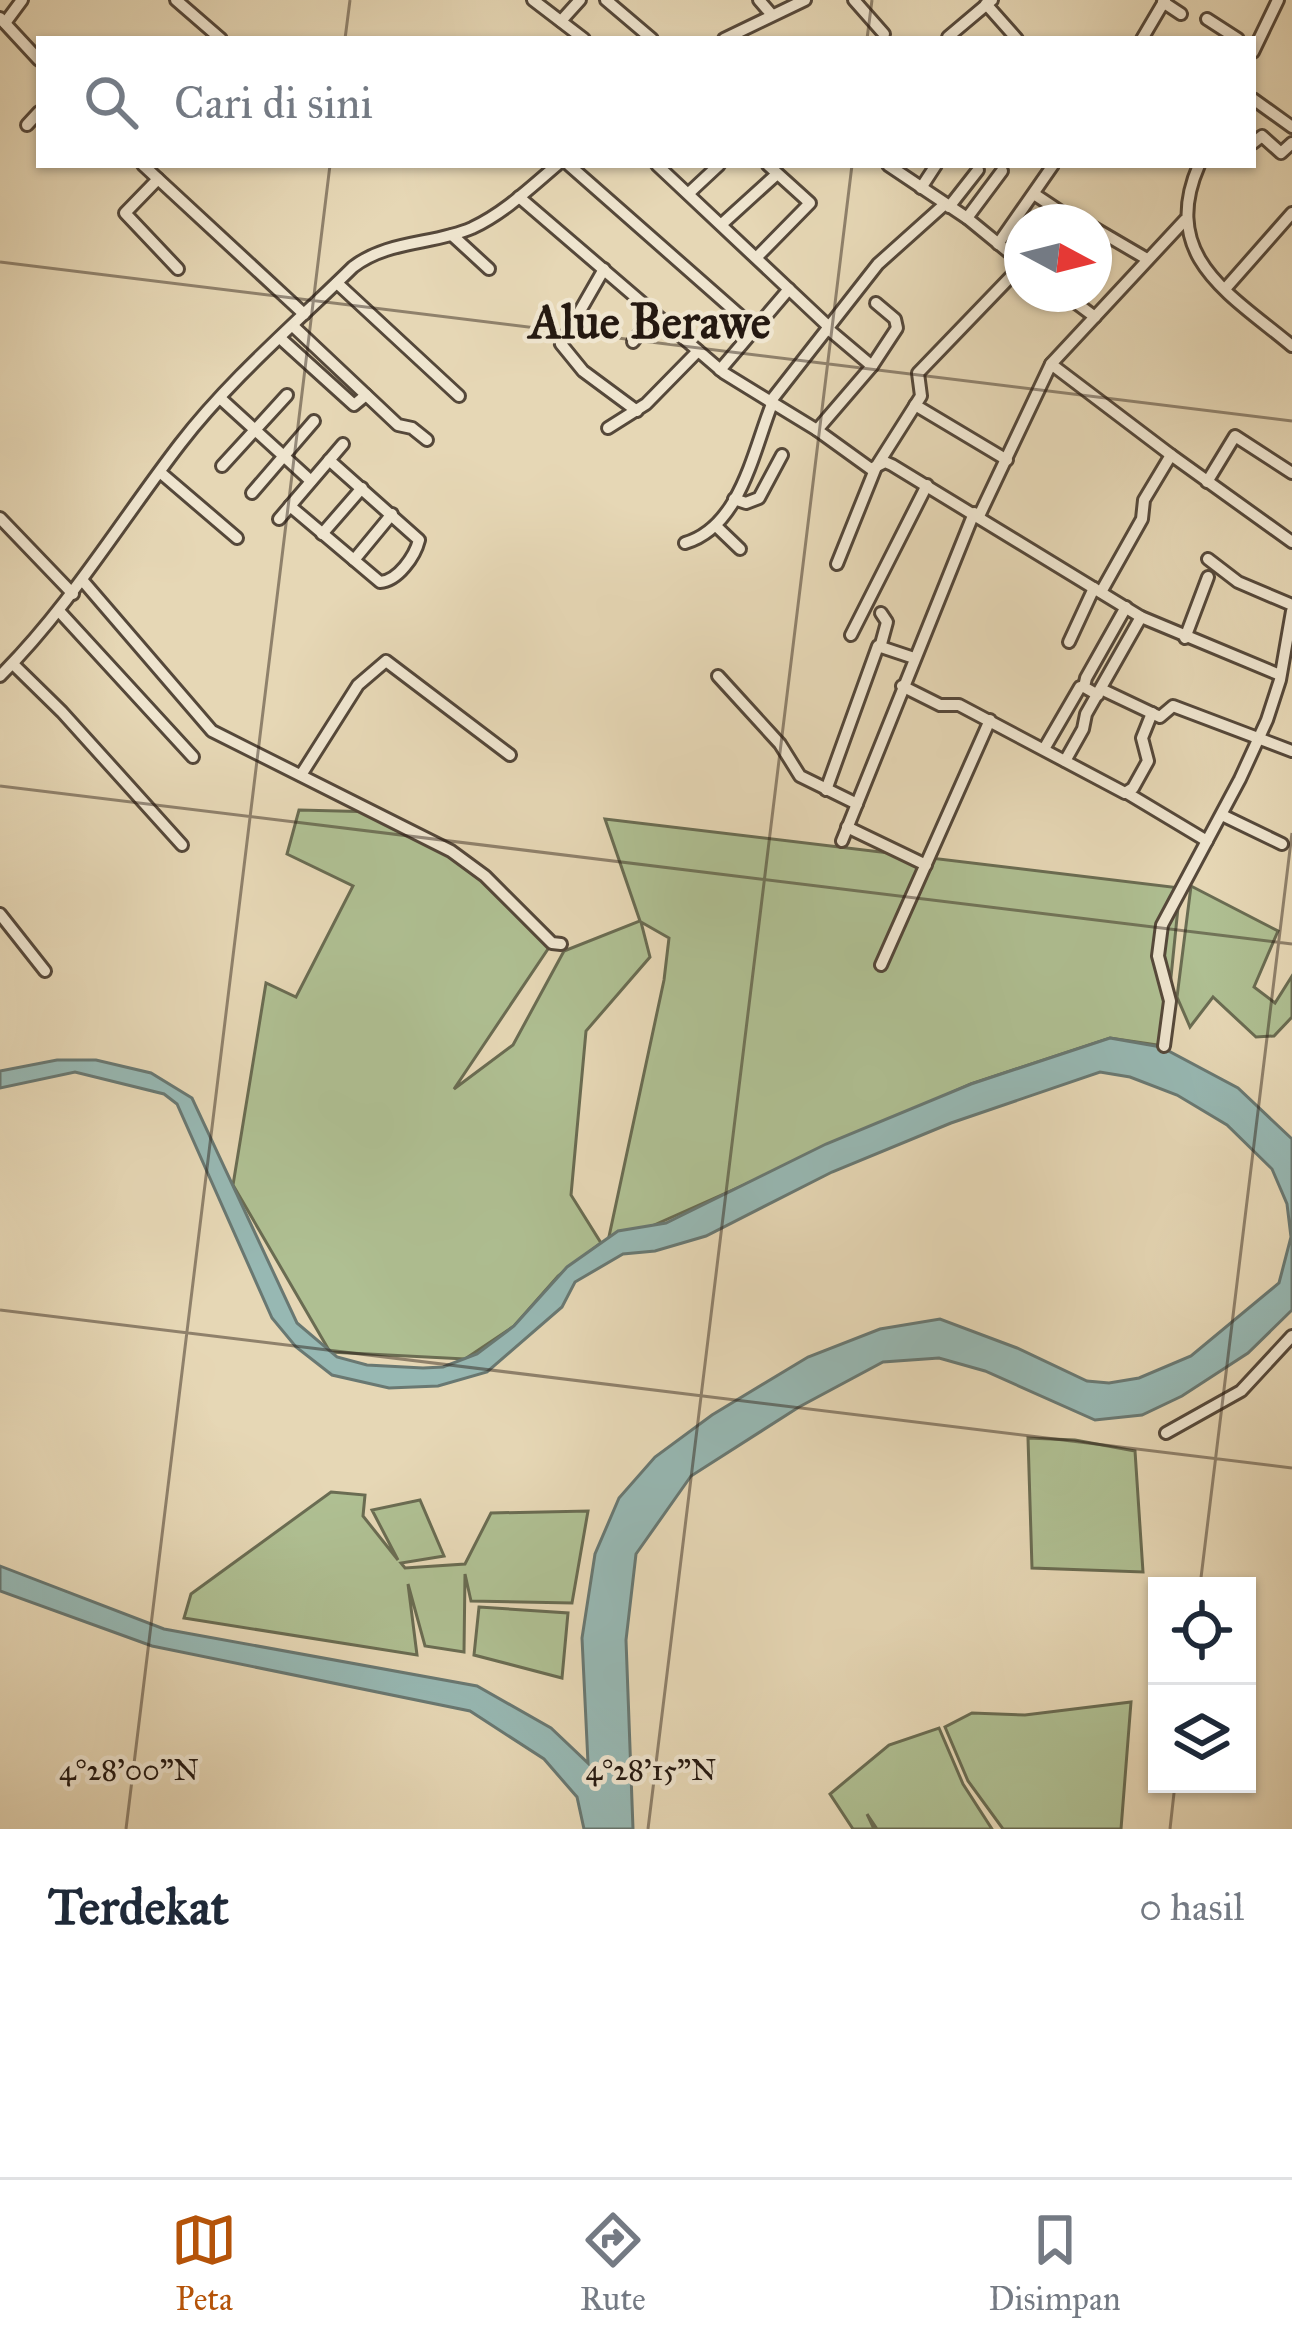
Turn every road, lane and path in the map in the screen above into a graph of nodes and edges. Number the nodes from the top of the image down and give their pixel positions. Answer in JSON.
{"nodes":[{"id":1,"x":22,"y":0,"type":"edge"},
{"id":2,"x":176,"y":0,"type":"edge"},
{"id":3,"x":533,"y":0,"type":"edge"},
{"id":4,"x":580,"y":0,"type":"edge"},
{"id":5,"x":606,"y":0,"type":"edge"},
{"id":6,"x":759,"y":0,"type":"edge"},
{"id":7,"x":805,"y":0,"type":"edge"},
{"id":8,"x":854,"y":0,"type":"edge"},
{"id":9,"x":1278,"y":0,"type":"edge"},
{"id":10,"x":1164,"y":1,"type":"edge"},
{"id":11,"x":989,"y":2,"type":"edge"},
{"id":12,"x":1181,"y":14,"type":"dead end"},
{"id":13,"x":772,"y":16,"type":"junction"},
{"id":14,"x":1207,"y":19,"type":"dead end"},
{"id":15,"x":2,"y":20,"type":"edge"},
{"id":16,"x":561,"y":21,"type":"junction"},
{"id":17,"x":884,"y":34,"type":"dead end"},
{"id":18,"x":218,"y":36,"type":"edge"},
{"id":19,"x":580,"y":36,"type":"edge"},
{"id":20,"x":648,"y":36,"type":"edge"},
{"id":21,"x":730,"y":36,"type":"edge"},
{"id":22,"x":949,"y":36,"type":"edge"},
{"id":23,"x":1015,"y":36,"type":"edge"},
{"id":24,"x":1144,"y":36,"type":"edge"},
{"id":25,"x":1233,"y":36,"type":"edge"},
{"id":26,"x":1256,"y":46,"type":"edge"},
{"id":27,"x":36,"y":57,"type":"edge"},
{"id":28,"x":1256,"y":101,"type":"edge"},
{"id":29,"x":36,"y":115,"type":"edge"},
{"id":30,"x":26,"y":124,"type":"dead end"},
{"id":31,"x":1292,"y":127,"type":"edge"},
{"id":32,"x":1256,"y":140,"type":"edge"},
{"id":33,"x":1292,"y":143,"type":"edge"},
{"id":34,"x":146,"y":168,"type":"edge"},
{"id":35,"x":553,"y":168,"type":"edge"},
{"id":36,"x":571,"y":168,"type":"edge"},
{"id":37,"x":660,"y":168,"type":"edge"},
{"id":38,"x":716,"y":168,"type":"edge"},
{"id":39,"x":892,"y":168,"type":"edge"},
{"id":40,"x":935,"y":168,"type":"edge"},
{"id":41,"x":1051,"y":168,"type":"edge"},
{"id":42,"x":1194,"y":168,"type":"edge"},
{"id":43,"x":773,"y":169,"type":"edge"},
{"id":44,"x":978,"y":170,"type":"dead end"},
{"id":45,"x":1002,"y":171,"type":"dead end"},
{"id":46,"x":158,"y":179,"type":"junction"},
{"id":47,"x":921,"y":188,"type":"junction"},
{"id":48,"x":689,"y":194,"type":"junction"},
{"id":49,"x":1034,"y":194,"type":"junction"},
{"id":50,"x":519,"y":197,"type":"junction"},
{"id":51,"x":1049,"y":204,"type":"edge"},
{"id":52,"x":947,"y":205,"type":"junction"},
{"id":53,"x":1292,"y":213,"type":"edge"},
{"id":54,"x":967,"y":218,"type":"junction"},
{"id":55,"x":1185,"y":220,"type":"junction"},
{"id":56,"x":723,"y":223,"type":"junction"},
{"id":57,"x":452,"y":235,"type":"junction"},
{"id":58,"x":1112,"y":239,"type":"edge"},
{"id":59,"x":998,"y":244,"type":"junction"},
{"id":60,"x":1004,"y":249,"type":"edge"},
{"id":61,"x":758,"y":256,"type":"junction"},
{"id":62,"x":1147,"y":259,"type":"junction"},
{"id":63,"x":178,"y":269,"type":"dead end"},
{"id":64,"x":489,"y":269,"type":"dead end"},
{"id":65,"x":604,"y":269,"type":"junction"},
{"id":66,"x":337,"y":283,"type":"junction"},
{"id":67,"x":1004,"y":283,"type":"edge"},
{"id":68,"x":789,"y":289,"type":"junction"},
{"id":69,"x":1225,"y":290,"type":"junction"},
{"id":70,"x":876,"y":303,"type":"dead end"},
{"id":71,"x":1088,"y":312,"type":"edge"},
{"id":72,"x":304,"y":314,"type":"junction"},
{"id":73,"x":655,"y":314,"type":"junction"},
{"id":74,"x":1095,"y":317,"type":"junction"},
{"id":75,"x":293,"y":326,"type":"junction"},
{"id":76,"x":753,"y":327,"type":"junction"},
{"id":77,"x":828,"y":327,"type":"junction"},
{"id":78,"x":280,"y":338,"type":"junction"},
{"id":79,"x":633,"y":342,"type":"dead end"},
{"id":80,"x":1291,"y":344,"type":"edge"},
{"id":81,"x":698,"y":351,"type":"junction"},
{"id":82,"x":1052,"y":364,"type":"junction"},
{"id":83,"x":872,"y":366,"type":"junction"},
{"id":84,"x":720,"y":370,"type":"junction"},
{"id":85,"x":287,"y":395,"type":"dead end"},
{"id":86,"x":366,"y":395,"type":"junction"},
{"id":87,"x":459,"y":396,"type":"dead end"},
{"id":88,"x":220,"y":398,"type":"junction"},
{"id":89,"x":771,"y":403,"type":"junction"},
{"id":90,"x":915,"y":405,"type":"junction"},
{"id":91,"x":637,"y":411,"type":"junction"},
{"id":92,"x":314,"y":421,"type":"dead end"},
{"id":93,"x":608,"y":428,"type":"dead end"},
{"id":94,"x":255,"y":430,"type":"junction"},
{"id":95,"x":818,"y":430,"type":"junction"},
{"id":96,"x":427,"y":440,"type":"dead end"},
{"id":97,"x":343,"y":444,"type":"dead end"},
{"id":98,"x":782,"y":455,"type":"dead end"},
{"id":99,"x":1172,"y":455,"type":"junction"},
{"id":100,"x":284,"y":456,"type":"junction"},
{"id":101,"x":329,"y":460,"type":"junction"},
{"id":102,"x":1007,"y":460,"type":"junction"},
{"id":103,"x":222,"y":466,"type":"dead end"},
{"id":104,"x":876,"y":467,"type":"junction"},
{"id":105,"x":161,"y":472,"type":"junction"},
{"id":106,"x":1292,"y":473,"type":"edge"},
{"id":107,"x":311,"y":481,"type":"junction"},
{"id":108,"x":1207,"y":482,"type":"junction"},
{"id":109,"x":927,"y":485,"type":"junction"},
{"id":110,"x":362,"y":488,"type":"junction"},
{"id":111,"x":252,"y":493,"type":"dead end"},
{"id":112,"x":734,"y":499,"type":"junction"},
{"id":113,"x":290,"y":506,"type":"junction"},
{"id":114,"x":392,"y":514,"type":"junction"},
{"id":115,"x":976,"y":514,"type":"junction"},
{"id":116,"x":0,"y":518,"type":"edge"},
{"id":117,"x":279,"y":518,"type":"dead end"},
{"id":118,"x":716,"y":526,"type":"junction"},
{"id":119,"x":322,"y":534,"type":"junction"},
{"id":120,"x":237,"y":538,"type":"dead end"},
{"id":121,"x":1292,"y":542,"type":"edge"},
{"id":122,"x":685,"y":543,"type":"dead end"},
{"id":123,"x":740,"y":549,"type":"dead end"},
{"id":124,"x":354,"y":560,"type":"junction"},
{"id":125,"x":1208,"y":560,"type":"dead end"},
{"id":126,"x":837,"y":565,"type":"dead end"},
{"id":127,"x":1208,"y":577,"type":"dead end"},
{"id":128,"x":83,"y":580,"type":"junction"},
{"id":129,"x":1098,"y":590,"type":"junction"},
{"id":130,"x":74,"y":594,"type":"junction"},
{"id":131,"x":1126,"y":607,"type":"junction"},
{"id":132,"x":1292,"y":608,"type":"edge"},
{"id":133,"x":59,"y":611,"type":"junction"},
{"id":134,"x":881,"y":613,"type":"dead end"},
{"id":135,"x":1141,"y":617,"type":"junction"},
{"id":136,"x":851,"y":635,"type":"dead end"},
{"id":137,"x":1185,"y":638,"type":"junction"},
{"id":138,"x":1069,"y":642,"type":"dead end"},
{"id":139,"x":880,"y":644,"type":"junction"},
{"id":140,"x":914,"y":658,"type":"junction"},
{"id":141,"x":13,"y":664,"type":"junction"},
{"id":142,"x":1280,"y":675,"type":"junction"},
{"id":143,"x":0,"y":676,"type":"edge"},
{"id":144,"x":718,"y":676,"type":"dead end"},
{"id":145,"x":902,"y":686,"type":"junction"},
{"id":146,"x":1084,"y":686,"type":"junction"},
{"id":147,"x":1099,"y":692,"type":"junction"},
{"id":148,"x":1151,"y":713,"type":"junction"},
{"id":149,"x":990,"y":720,"type":"junction"},
{"id":150,"x":1259,"y":738,"type":"junction"},
{"id":151,"x":1044,"y":749,"type":"junction"},
{"id":152,"x":1292,"y":751,"type":"edge"},
{"id":153,"x":510,"y":755,"type":"dead end"},
{"id":154,"x":193,"y":758,"type":"dead end"},
{"id":155,"x":1065,"y":761,"type":"junction"},
{"id":156,"x":301,"y":775,"type":"junction"},
{"id":157,"x":826,"y":790,"type":"junction"},
{"id":158,"x":1127,"y":793,"type":"junction"},
{"id":159,"x":857,"y":804,"type":"junction"},
{"id":160,"x":1222,"y":814,"type":"junction"},
{"id":161,"x":848,"y":826,"type":"junction"},
{"id":162,"x":842,"y":841,"type":"dead end"},
{"id":163,"x":1207,"y":841,"type":"junction"},
{"id":164,"x":1282,"y":844,"type":"dead end"},
{"id":165,"x":182,"y":845,"type":"dead end"},
{"id":166,"x":926,"y":865,"type":"junction"},
{"id":167,"x":0,"y":914,"type":"edge"},
{"id":168,"x":561,"y":944,"type":"dead end"},
{"id":169,"x":881,"y":965,"type":"dead end"},
{"id":170,"x":45,"y":971,"type":"dead end"},
{"id":171,"x":1164,"y":1046,"type":"dead end"},
{"id":172,"x":1292,"y":1336,"type":"edge"},
{"id":173,"x":1166,"y":1433,"type":"dead end"}],
"edges":[{"from":1,"to":15,"type":"street"},
{"from":2,"to":18,"type":"street"},
{"from":3,"to":16,"type":"street"},
{"from":4,"to":16,"type":"street"},
{"from":5,"to":20,"type":"street"},
{"from":6,"to":13,"type":"street"},
{"from":7,"to":13,"type":"street"},
{"from":8,"to":17,"type":"street"},
{"from":9,"to":26,"type":"street"},
{"from":10,"to":12,"type":"street"},
{"from":10,"to":24,"type":"street"},
{"from":11,"to":22,"type":"street"},
{"from":11,"to":23,"type":"street"},
{"from":13,"to":21,"type":"street"},
{"from":14,"to":25,"type":"street"},
{"from":15,"to":27,"type":"street"},
{"from":16,"to":19,"type":"street"},
{"from":28,"to":31,"type":"street"},
{"from":29,"to":30,"type":"street"},
{"from":32,"to":33,"type":"street"},
{"from":34,"to":46,"type":"street"},
{"from":35,"to":50,"type":"street"},
{"from":36,"to":76,"type":"street"},
{"from":37,"to":48,"type":"street"},
{"from":38,"to":48,"type":"street"},
{"from":39,"to":47,"type":"street"},
{"from":40,"to":47,"type":"street"},
{"from":41,"to":49,"type":"street"},
{"from":42,"to":55,"type":"street"},
{"from":43,"to":56,"type":"street"},
{"from":43,"to":61,"type":"street"},
{"from":44,"to":52,"type":"street"},
{"from":45,"to":54,"type":"street"},
{"from":46,"to":63,"type":"street"},
{"from":46,"to":72,"type":"street"},
{"from":47,"to":52,"type":"street"},
{"from":48,"to":56,"type":"street"},
{"from":49,"to":51,"type":"street"},
{"from":49,"to":59,"type":"street"},
{"from":50,"to":57,"type":"street"},
{"from":50,"to":65,"type":"street"},
{"from":52,"to":54,"type":"street"},
{"from":52,"to":77,"type":"street"},
{"from":53,"to":69,"type":"street"},
{"from":54,"to":59,"type":"street"},
{"from":55,"to":62,"type":"street"},
{"from":55,"to":69,"type":"street"},
{"from":56,"to":61,"type":"street"},
{"from":57,"to":64,"type":"street"},
{"from":57,"to":66,"type":"street"},
{"from":58,"to":62,"type":"street"},
{"from":59,"to":60,"type":"street"},
{"from":61,"to":68,"type":"street"},
{"from":62,"to":74,"type":"street"},
{"from":65,"to":73,"type":"street"},
{"from":65,"to":91,"type":"street"},
{"from":66,"to":72,"type":"street"},
{"from":66,"to":87,"type":"street"},
{"from":67,"to":90,"type":"street"},
{"from":68,"to":76,"type":"street"},
{"from":68,"to":77,"type":"street"},
{"from":69,"to":80,"type":"street"},
{"from":70,"to":83,"type":"street"},
{"from":71,"to":74,"type":"street"},
{"from":72,"to":75,"type":"street"},
{"from":73,"to":79,"type":"street"},
{"from":73,"to":81,"type":"street"},
{"from":74,"to":82,"type":"street"},
{"from":75,"to":78,"type":"street"},
{"from":75,"to":86,"type":"street"},
{"from":76,"to":84,"type":"street"},
{"from":77,"to":83,"type":"street"},
{"from":77,"to":89,"type":"street"},
{"from":78,"to":86,"type":"street"},
{"from":78,"to":88,"type":"street"},
{"from":81,"to":84,"type":"street"},
{"from":81,"to":91,"type":"street"},
{"from":82,"to":99,"type":"street"},
{"from":82,"to":102,"type":"street"},
{"from":83,"to":95,"type":"street"},
{"from":84,"to":89,"type":"street"},
{"from":85,"to":94,"type":"street"},
{"from":86,"to":96,"type":"street"},
{"from":88,"to":94,"type":"street"},
{"from":88,"to":105,"type":"street"},
{"from":89,"to":95,"type":"street"},
{"from":89,"to":112,"type":"street"},
{"from":90,"to":102,"type":"street"},
{"from":90,"to":104,"type":"street"},
{"from":91,"to":93,"type":"street"},
{"from":92,"to":100,"type":"street"},
{"from":94,"to":100,"type":"street"},
{"from":94,"to":103,"type":"street"},
{"from":95,"to":104,"type":"street"},
{"from":97,"to":101,"type":"street"},
{"from":98,"to":112,"type":"street"},
{"from":99,"to":108,"type":"street"},
{"from":99,"to":129,"type":"street"},
{"from":100,"to":107,"type":"street"},
{"from":100,"to":111,"type":"street"},
{"from":101,"to":107,"type":"street"},
{"from":101,"to":110,"type":"street"},
{"from":102,"to":115,"type":"street"},
{"from":104,"to":109,"type":"street"},
{"from":104,"to":126,"type":"street"},
{"from":105,"to":120,"type":"street"},
{"from":105,"to":128,"type":"street"},
{"from":106,"to":108,"type":"street"},
{"from":107,"to":113,"type":"street"},
{"from":108,"to":121,"type":"street"},
{"from":109,"to":115,"type":"street"},
{"from":109,"to":136,"type":"street"},
{"from":110,"to":114,"type":"street"},
{"from":110,"to":119,"type":"street"},
{"from":112,"to":118,"type":"street"},
{"from":113,"to":117,"type":"street"},
{"from":113,"to":119,"type":"street"},
{"from":114,"to":124,"type":"street"},
{"from":114,"to":124,"type":"street"},
{"from":115,"to":129,"type":"street"},
{"from":115,"to":140,"type":"street"},
{"from":116,"to":130,"type":"street"},
{"from":118,"to":122,"type":"street"},
{"from":118,"to":123,"type":"street"},
{"from":119,"to":124,"type":"street"},
{"from":125,"to":132,"type":"street"},
{"from":127,"to":137,"type":"street"},
{"from":128,"to":130,"type":"street"},
{"from":128,"to":156,"type":"street"},
{"from":129,"to":131,"type":"street"},
{"from":129,"to":138,"type":"street"},
{"from":130,"to":133,"type":"street"},
{"from":131,"to":135,"type":"street"},
{"from":131,"to":146,"type":"street"},
{"from":132,"to":142,"type":"street"},
{"from":133,"to":141,"type":"street"},
{"from":133,"to":154,"type":"street"},
{"from":134,"to":139,"type":"street"},
{"from":135,"to":137,"type":"street"},
{"from":135,"to":147,"type":"street"},
{"from":137,"to":142,"type":"street"},
{"from":139,"to":140,"type":"street"},
{"from":139,"to":157,"type":"street"},
{"from":140,"to":145,"type":"street"},
{"from":141,"to":143,"type":"street"},
{"from":141,"to":165,"type":"street"},
{"from":142,"to":150,"type":"street"},
{"from":144,"to":157,"type":"street"},
{"from":145,"to":149,"type":"street"},
{"from":145,"to":159,"type":"street"},
{"from":146,"to":147,"type":"street"},
{"from":146,"to":151,"type":"street"},
{"from":147,"to":148,"type":"street"},
{"from":147,"to":155,"type":"street"},
{"from":148,"to":150,"type":"street"},
{"from":148,"to":158,"type":"street"},
{"from":149,"to":151,"type":"street"},
{"from":149,"to":166,"type":"street"},
{"from":150,"to":152,"type":"street"},
{"from":150,"to":160,"type":"street"},
{"from":151,"to":155,"type":"street"},
{"from":153,"to":156,"type":"street"},
{"from":155,"to":158,"type":"street"},
{"from":156,"to":168,"type":"street"},
{"from":157,"to":159,"type":"street"},
{"from":158,"to":163,"type":"street"},
{"from":159,"to":161,"type":"street"},
{"from":160,"to":163,"type":"street"},
{"from":160,"to":164,"type":"street"},
{"from":161,"to":162,"type":"street"},
{"from":161,"to":166,"type":"street"},
{"from":163,"to":171,"type":"street"},
{"from":166,"to":169,"type":"street"},
{"from":167,"to":170,"type":"street"},
{"from":172,"to":173,"type":"street"}]}
